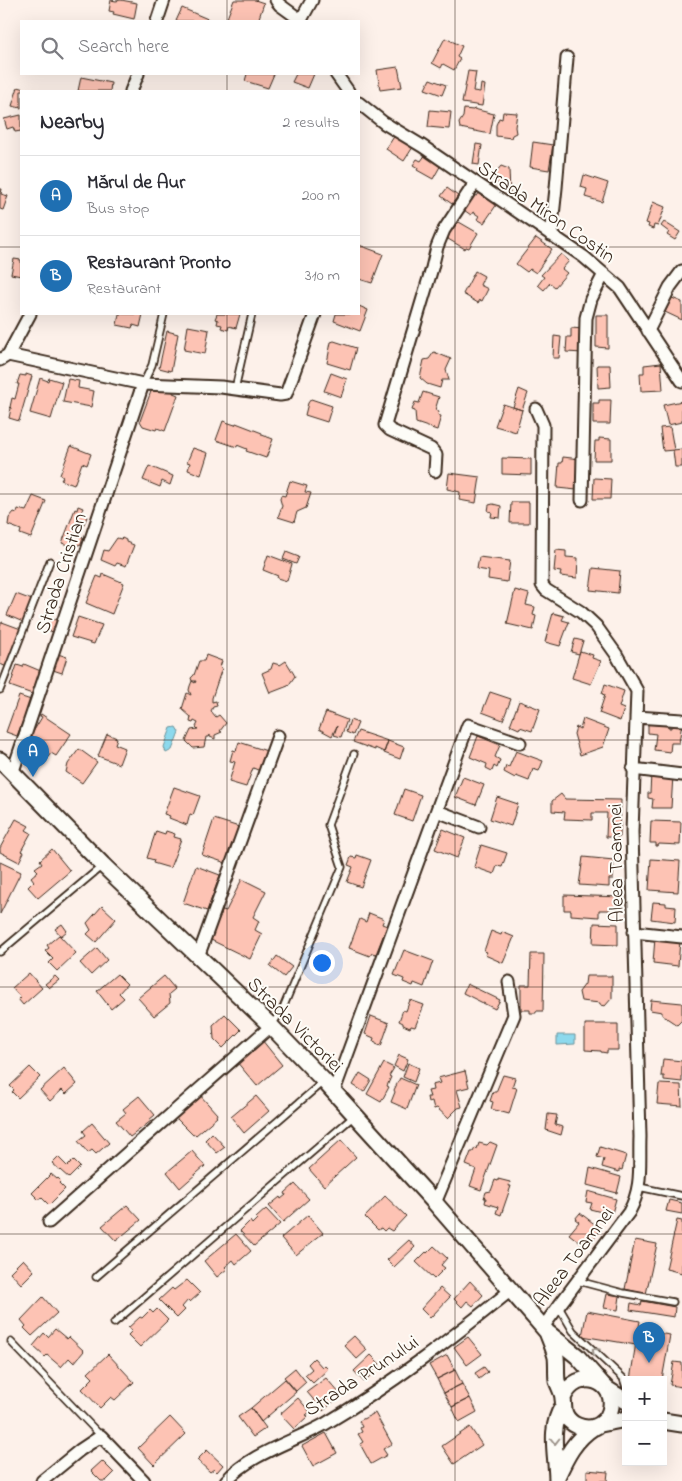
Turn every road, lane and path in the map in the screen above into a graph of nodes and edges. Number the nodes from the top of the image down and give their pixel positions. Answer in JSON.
{"nodes":[{"id":1,"x":164,"y":0,"type":"edge"},
{"id":2,"x":276,"y":0,"type":"edge"},
{"id":3,"x":312,"y":0,"type":"edge"},
{"id":4,"x":157,"y":20,"type":"edge"},
{"id":5,"x":300,"y":20,"type":"edge"},
{"id":6,"x":302,"y":20,"type":"edge"},
{"id":7,"x":567,"y":58,"type":"dead end"},
{"id":8,"x":138,"y":75,"type":"edge"},
{"id":9,"x":337,"y":75,"type":"edge"},
{"id":10,"x":132,"y":90,"type":"edge"},
{"id":11,"x":347,"y":90,"type":"edge"},
{"id":12,"x":360,"y":104,"type":"edge"},
{"id":13,"x":475,"y":183,"type":"junction"},
{"id":14,"x":551,"y":235,"type":"junction"},
{"id":15,"x":682,"y":271,"type":"edge"},
{"id":16,"x":604,"y":274,"type":"junction"},
{"id":17,"x":29,"y":315,"type":"edge"},
{"id":18,"x":164,"y":315,"type":"edge"},
{"id":19,"x":252,"y":315,"type":"edge"},
{"id":20,"x":315,"y":315,"type":"edge"},
{"id":21,"x":648,"y":330,"type":"junction"},
{"id":22,"x":4,"y":357,"type":"edge"},
{"id":23,"x":682,"y":381,"type":"edge"},
{"id":24,"x":143,"y":384,"type":"junction"},
{"id":25,"x":235,"y":389,"type":"junction"},
{"id":26,"x":536,"y":409,"type":"dead end"},
{"id":27,"x":436,"y":471,"type":"dead end"},
{"id":28,"x":582,"y":500,"type":"dead end"},
{"id":29,"x":50,"y":561,"type":"dead end"},
{"id":30,"x":0,"y":690,"type":"edge"},
{"id":31,"x":636,"y":717,"type":"junction"},
{"id":32,"x":682,"y":720,"type":"edge"},
{"id":33,"x":278,"y":736,"type":"dead end"},
{"id":34,"x":520,"y":744,"type":"dead end"},
{"id":35,"x":354,"y":754,"type":"dead end"},
{"id":36,"x":0,"y":760,"type":"edge"},
{"id":37,"x":633,"y":769,"type":"junction"},
{"id":38,"x":12,"y":774,"type":"junction"},
{"id":39,"x":682,"y":775,"type":"edge"},
{"id":40,"x":436,"y":810,"type":"junction"},
{"id":41,"x":479,"y":827,"type":"dead end"},
{"id":42,"x":103,"y":865,"type":"junction"},
{"id":43,"x":634,"y":932,"type":"junction"},
{"id":44,"x":682,"y":937,"type":"edge"},
{"id":45,"x":0,"y":952,"type":"edge"},
{"id":46,"x":198,"y":957,"type":"junction"},
{"id":47,"x":509,"y":982,"type":"dead end"},
{"id":48,"x":271,"y":1026,"type":"junction"},
{"id":49,"x":329,"y":1086,"type":"junction"},
{"id":50,"x":356,"y":1115,"type":"junction"},
{"id":51,"x":639,"y":1187,"type":"junction"},
{"id":52,"x":682,"y":1196,"type":"edge"},
{"id":53,"x":435,"y":1203,"type":"junction"},
{"id":54,"x":49,"y":1222,"type":"dead end"},
{"id":55,"x":96,"y":1276,"type":"dead end"},
{"id":56,"x":578,"y":1281,"type":"junction"},
{"id":57,"x":511,"y":1290,"type":"junction"},
{"id":58,"x":673,"y":1302,"type":"dead end"},
{"id":59,"x":559,"y":1307,"type":"junction"},
{"id":60,"x":114,"y":1323,"type":"dead end"},
{"id":61,"x":545,"y":1329,"type":"junction"},
{"id":62,"x":11,"y":1342,"type":"dead end"},
{"id":63,"x":622,"y":1376,"type":"edge"},
{"id":64,"x":604,"y":1386,"type":"junction"},
{"id":65,"x":622,"y":1398,"type":"edge"},
{"id":66,"x":563,"y":1402,"type":"junction"},
{"id":67,"x":622,"y":1420,"type":"edge"},
{"id":68,"x":667,"y":1422,"type":"edge"},
{"id":69,"x":682,"y":1424,"type":"edge"},
{"id":70,"x":597,"y":1425,"type":"junction"},
{"id":71,"x":101,"y":1436,"type":"junction"},
{"id":72,"x":557,"y":1480,"type":"edge"},
{"id":73,"x":42,"y":1481,"type":"edge"},
{"id":74,"x":144,"y":1481,"type":"edge"},
{"id":75,"x":226,"y":1481,"type":"edge"}],
"edges":[{"from":1,"to":4,"type":"street"},
{"from":2,"to":5,"type":"street"},
{"from":3,"to":6,"type":"street"},
{"from":7,"to":14,"type":"street"},
{"from":8,"to":10,"type":"street"},
{"from":9,"to":11,"type":"street"},
{"from":12,"to":13,"type":"street","name":"Strada Miron Costin"},
{"from":13,"to":14,"type":"street","name":"Strada Miron Costin"},
{"from":13,"to":27,"type":"street"},
{"from":14,"to":16,"type":"street","name":"Strada Miron Costin"},
{"from":15,"to":21,"type":"street"},
{"from":16,"to":21,"type":"street","name":"Strada Miron Costin"},
{"from":16,"to":28,"type":"street"},
{"from":17,"to":22,"type":"street"},
{"from":18,"to":24,"type":"lane"},
{"from":19,"to":25,"type":"lane"},
{"from":20,"to":25,"type":"street"},
{"from":21,"to":23,"type":"street","name":"Strada Miron Costin"},
{"from":22,"to":24,"type":"street"},
{"from":24,"to":25,"type":"street"},
{"from":24,"to":38,"type":"street","name":"Strada Cristian"},
{"from":26,"to":31,"type":"street","name":"Aleea Toamnei"},
{"from":29,"to":30,"type":"lane"},
{"from":31,"to":32,"type":"street"},
{"from":31,"to":37,"type":"street","name":"Aleea Toamnei"},
{"from":33,"to":46,"type":"street"},
{"from":34,"to":40,"type":"street"},
{"from":35,"to":48,"type":"lane"},
{"from":36,"to":38,"type":"street","name":"Strada Victoriei"},
{"from":37,"to":39,"type":"street"},
{"from":37,"to":43,"type":"street","name":"Aleea Toamnei"},
{"from":38,"to":42,"type":"street","name":"Strada Victoriei"},
{"from":40,"to":41,"type":"street"},
{"from":40,"to":49,"type":"street"},
{"from":42,"to":45,"type":"lane"},
{"from":42,"to":46,"type":"street","name":"Strada Victoriei"},
{"from":43,"to":44,"type":"street"},
{"from":43,"to":51,"type":"street","name":"Aleea Toamnei"},
{"from":46,"to":48,"type":"street","name":"Strada Victoriei"},
{"from":47,"to":53,"type":"street"},
{"from":48,"to":49,"type":"street","name":"Strada Victoriei"},
{"from":48,"to":54,"type":"street"},
{"from":49,"to":50,"type":"street","name":"Strada Victoriei"},
{"from":49,"to":55,"type":"lane"},
{"from":50,"to":53,"type":"street","name":"Strada Victoriei"},
{"from":50,"to":60,"type":"lane"},
{"from":51,"to":52,"type":"lane"},
{"from":51,"to":56,"type":"street","name":"Aleea Toamnei"},
{"from":53,"to":57,"type":"street","name":"Strada Victoriei"},
{"from":56,"to":58,"type":"lane"},
{"from":56,"to":59,"type":"street","name":"Aleea Toamnei"},
{"from":57,"to":61,"type":"street","name":"Strada Victoriei"},
{"from":57,"to":75,"type":"street","name":"Strada Prunului"},
{"from":59,"to":61,"type":"street","name":"Aleea Toamnei"},
{"from":63,"to":59,"type":"lane","one_way":true},
{"from":61,"to":64,"type":"street"},
{"from":61,"to":66,"type":"street"},
{"from":62,"to":71,"type":"lane"},
{"from":64,"to":65,"type":"street"},
{"from":64,"to":66,"type":"street"},
{"from":64,"to":70,"type":"street"},
{"from":66,"to":70,"type":"street"},
{"from":66,"to":72,"type":"street","one_way":true},
{"from":67,"to":70,"type":"street"},
{"from":68,"to":69,"type":"street"},
{"from":70,"to":72,"type":"street"},
{"from":71,"to":73,"type":"street"},
{"from":71,"to":74,"type":"street"}]}
